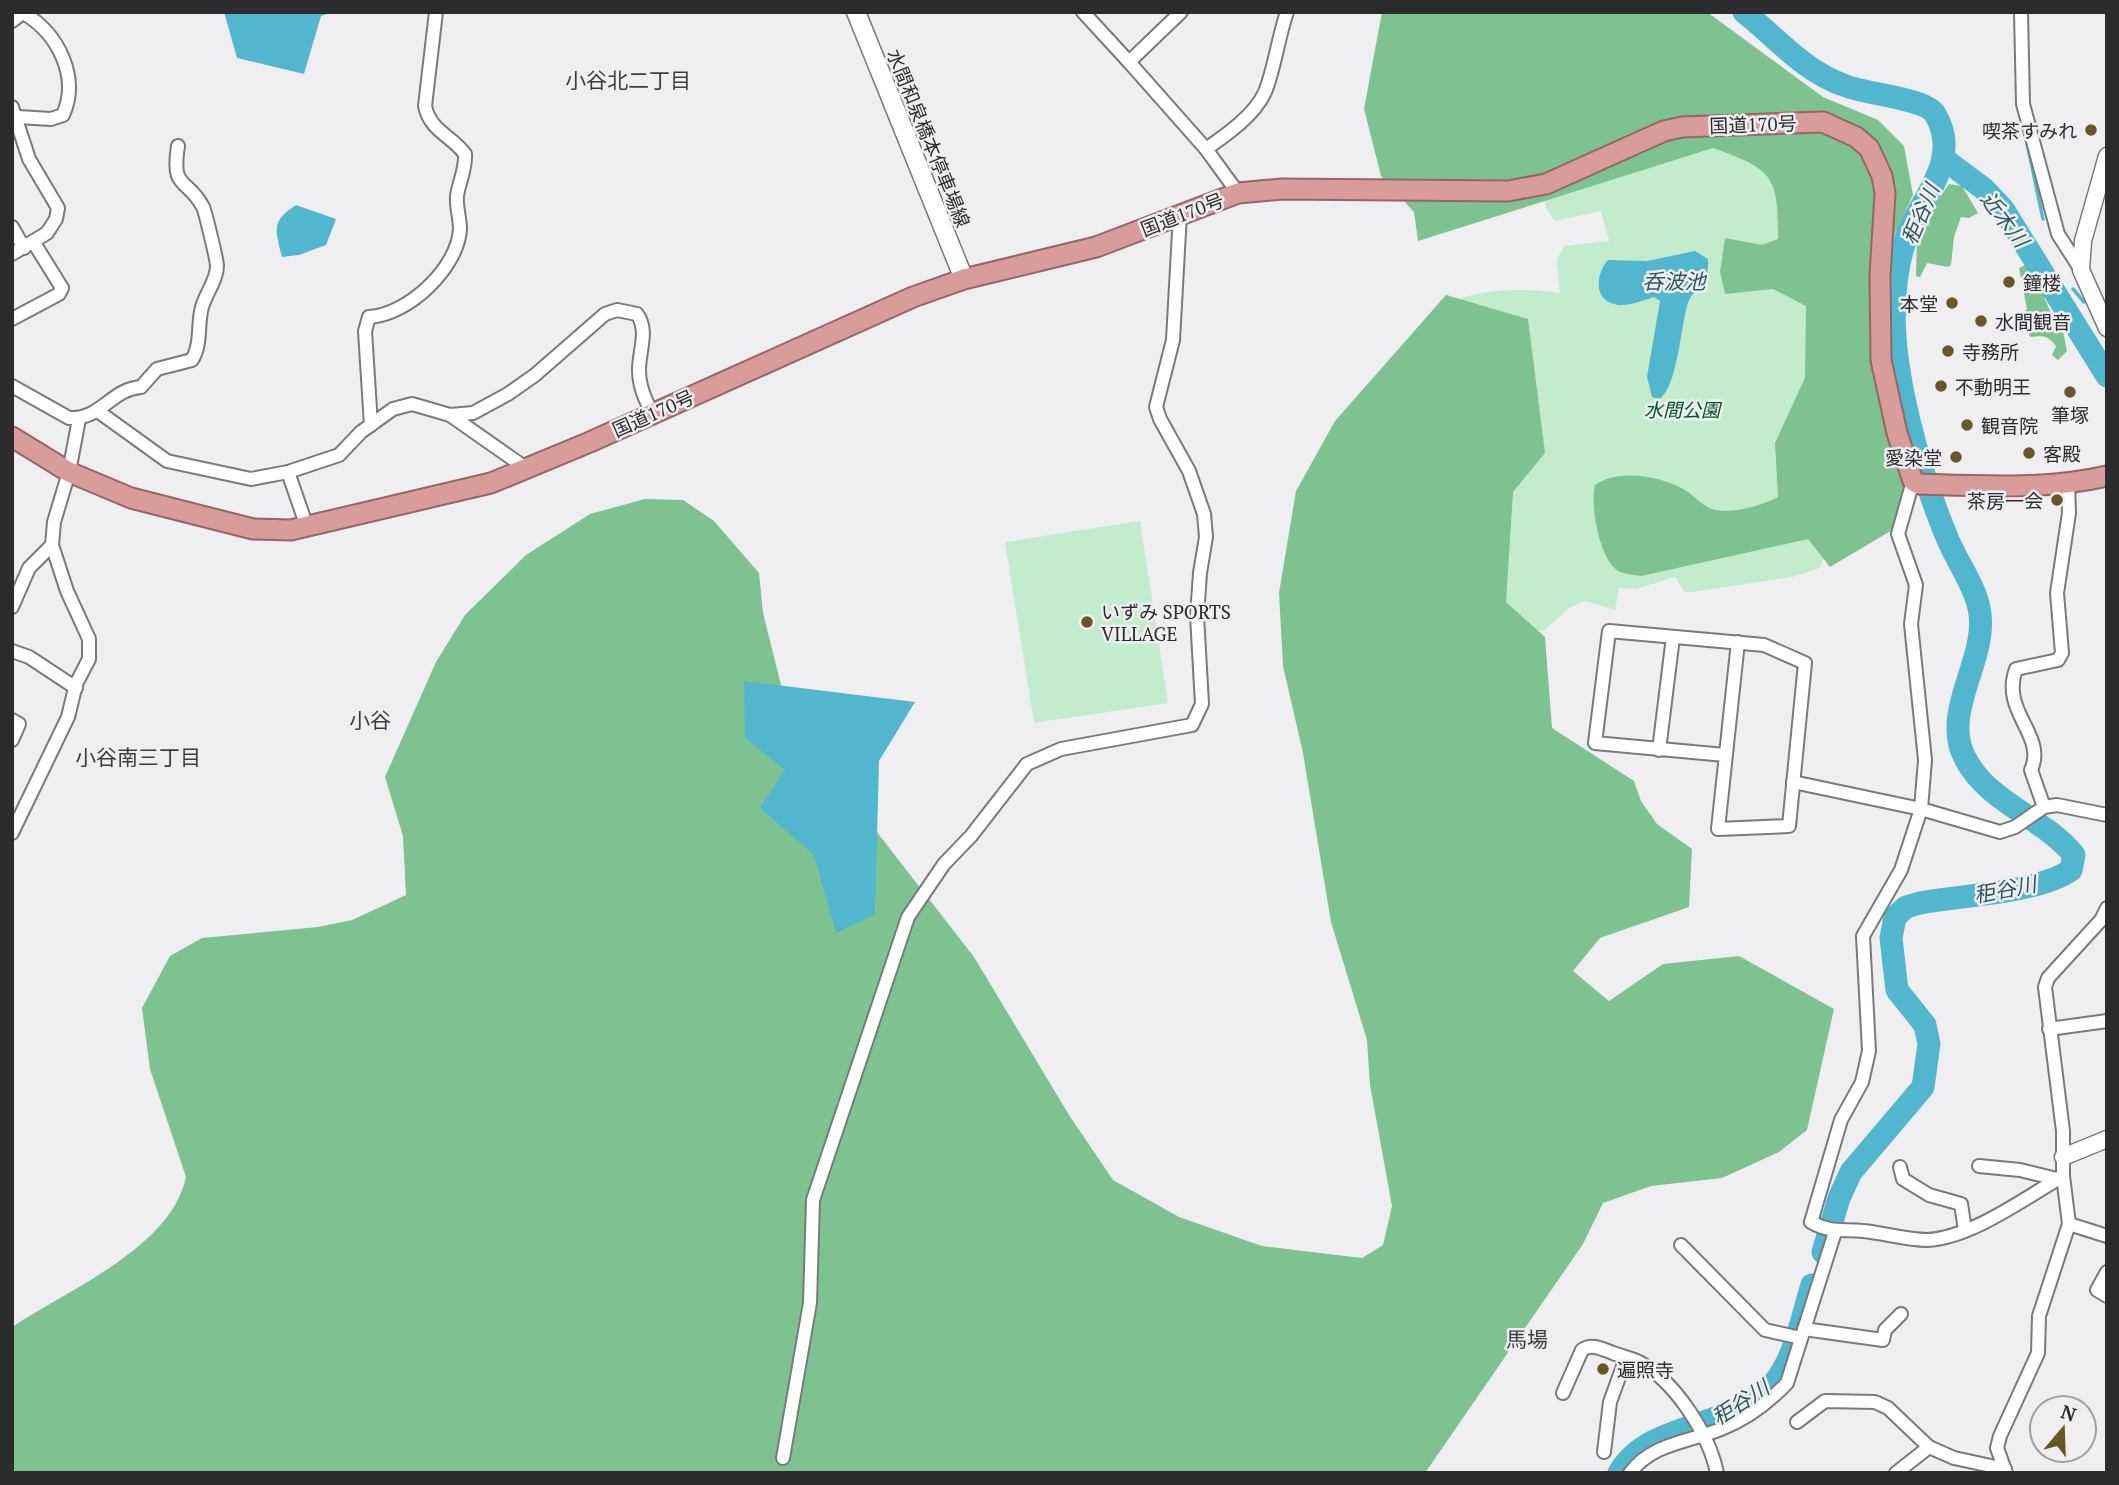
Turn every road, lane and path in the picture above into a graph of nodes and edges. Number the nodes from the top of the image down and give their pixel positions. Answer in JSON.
{"nodes":[{"id":1,"x":436,"y":12,"type":"edge"},
{"id":2,"x":856,"y":12,"type":"edge"},
{"id":3,"x":1083,"y":12,"type":"edge"},
{"id":4,"x":1181,"y":12,"type":"edge"},
{"id":5,"x":1287,"y":12,"type":"edge"},
{"id":6,"x":2021,"y":12,"type":"edge"},
{"id":7,"x":24,"y":13,"type":"edge"},
{"id":8,"x":12,"y":21,"type":"edge"},
{"id":9,"x":1129,"y":62,"type":"junction"},
{"id":10,"x":15,"y":112,"type":"edge"},
{"id":11,"x":178,"y":146,"type":"dead end"},
{"id":12,"x":1206,"y":149,"type":"junction"},
{"id":13,"x":2107,"y":156,"type":"edge"},
{"id":14,"x":1238,"y":193,"type":"junction"},
{"id":15,"x":1180,"y":214,"type":"junction"},
{"id":16,"x":12,"y":227,"type":"edge"},
{"id":17,"x":23,"y":248,"type":"edge"},
{"id":18,"x":2081,"y":270,"type":"junction"},
{"id":19,"x":964,"y":279,"type":"junction"},
{"id":20,"x":12,"y":319,"type":"edge"},
{"id":21,"x":2107,"y":328,"type":"edge"},
{"id":22,"x":12,"y":386,"type":"edge"},
{"id":23,"x":99,"y":412,"type":"junction"},
{"id":24,"x":652,"y":414,"type":"junction"},
{"id":25,"x":450,"y":415,"type":"junction"},
{"id":26,"x":79,"y":419,"type":"junction"},
{"id":27,"x":372,"y":425,"type":"junction"},
{"id":28,"x":12,"y":437,"type":"edge"},
{"id":29,"x":527,"y":469,"type":"junction"},
{"id":30,"x":69,"y":472,"type":"junction"},
{"id":31,"x":288,"y":472,"type":"junction"},
{"id":32,"x":2107,"y":476,"type":"edge"},
{"id":33,"x":1916,"y":482,"type":"junction"},
{"id":34,"x":2068,"y":482,"type":"junction"},
{"id":35,"x":307,"y":527,"type":"junction"},
{"id":36,"x":52,"y":545,"type":"junction"},
{"id":37,"x":12,"y":607,"type":"edge"},
{"id":38,"x":1673,"y":637,"type":"junction"},
{"id":39,"x":1738,"y":642,"type":"junction"},
{"id":40,"x":12,"y":651,"type":"edge"},
{"id":41,"x":76,"y":688,"type":"junction"},
{"id":42,"x":12,"y":720,"type":"edge"},
{"id":43,"x":12,"y":740,"type":"edge"},
{"id":44,"x":1659,"y":750,"type":"junction"},
{"id":45,"x":1725,"y":755,"type":"junction"},
{"id":46,"x":1793,"y":782,"type":"junction"},
{"id":47,"x":2044,"y":807,"type":"junction"},
{"id":48,"x":1921,"y":809,"type":"junction"},
{"id":49,"x":2107,"y":815,"type":"edge"},
{"id":50,"x":12,"y":833,"type":"edge"},
{"id":51,"x":2107,"y":908,"type":"edge"},
{"id":52,"x":2107,"y":1021,"type":"edge"},
{"id":53,"x":2049,"y":1029,"type":"junction"},
{"id":54,"x":2107,"y":1139,"type":"edge"},
{"id":55,"x":2063,"y":1157,"type":"junction"},
{"id":56,"x":1979,"y":1166,"type":"dead end"},
{"id":57,"x":1900,"y":1167,"type":"dead end"},
{"id":58,"x":2060,"y":1178,"type":"junction"},
{"id":59,"x":2069,"y":1224,"type":"junction"},
{"id":60,"x":1965,"y":1230,"type":"junction"},
{"id":61,"x":1835,"y":1232,"type":"junction"},
{"id":62,"x":2107,"y":1236,"type":"edge"},
{"id":63,"x":1681,"y":1245,"type":"dead end"},
{"id":64,"x":2107,"y":1272,"type":"edge"},
{"id":65,"x":2107,"y":1296,"type":"edge"},
{"id":66,"x":1900,"y":1314,"type":"dead end"},
{"id":67,"x":1802,"y":1334,"type":"junction"},
{"id":68,"x":1626,"y":1358,"type":"junction"},
{"id":69,"x":1563,"y":1392,"type":"dead end"},
{"id":70,"x":1797,"y":1422,"type":"dead end"},
{"id":71,"x":1701,"y":1434,"type":"junction"},
{"id":72,"x":1929,"y":1447,"type":"junction"},
{"id":73,"x":1604,"y":1452,"type":"dead end"},
{"id":74,"x":783,"y":1458,"type":"dead end"},
{"id":75,"x":2006,"y":1471,"type":"edge"},
{"id":76,"x":1630,"y":1473,"type":"edge"},
{"id":77,"x":1717,"y":1473,"type":"edge"},
{"id":78,"x":1896,"y":1473,"type":"edge"}],
"edges":[{"from":1,"to":27,"type":"street"},
{"from":2,"to":19,"type":"main road","name":"水間和泉橋本停車場線"},
{"from":3,"to":9,"type":"street"},
{"from":4,"to":9,"type":"street"},
{"from":5,"to":12,"type":"street"},
{"from":6,"to":18,"type":"street"},
{"from":7,"to":8,"type":"street"},
{"from":7,"to":10,"type":"street"},
{"from":9,"to":12,"type":"street"},
{"from":10,"to":17,"type":"street"},
{"from":11,"to":23,"type":"street"},
{"from":12,"to":14,"type":"street"},
{"from":13,"to":18,"type":"street"},
{"from":14,"to":15,"type":"highway","name":"国道170号"},
{"from":14,"to":33,"type":"highway","name":"国道170号"},
{"from":15,"to":19,"type":"highway","name":"国道170号"},
{"from":15,"to":74,"type":"street"},
{"from":16,"to":17,"type":"street"},
{"from":17,"to":20,"type":"street"},
{"from":18,"to":21,"type":"street"},
{"from":19,"to":24,"type":"highway","name":"国道170号"},
{"from":22,"to":26,"type":"street"},
{"from":23,"to":26,"type":"street"},
{"from":23,"to":31,"type":"street"},
{"from":24,"to":25,"type":"street"},
{"from":24,"to":29,"type":"highway","name":"国道170号"},
{"from":25,"to":27,"type":"street"},
{"from":25,"to":29,"type":"street"},
{"from":26,"to":30,"type":"street"},
{"from":27,"to":31,"type":"street"},
{"from":28,"to":30,"type":"highway","name":"国道170号"},
{"from":29,"to":35,"type":"highway","name":"国道170号"},
{"from":30,"to":35,"type":"highway","name":"国道170号"},
{"from":30,"to":36,"type":"street"},
{"from":31,"to":35,"type":"street"},
{"from":32,"to":34,"type":"highway"},
{"from":33,"to":34,"type":"highway"},
{"from":33,"to":48,"type":"street"},
{"from":34,"to":47,"type":"street"},
{"from":36,"to":37,"type":"street"},
{"from":36,"to":41,"type":"street"},
{"from":38,"to":39,"type":"street"},
{"from":38,"to":44,"type":"street"},
{"from":38,"to":44,"type":"street"},
{"from":39,"to":45,"type":"street"},
{"from":39,"to":46,"type":"street"},
{"from":40,"to":41,"type":"street"},
{"from":41,"to":50,"type":"street"},
{"from":42,"to":43,"type":"street"},
{"from":44,"to":45,"type":"street"},
{"from":45,"to":46,"type":"street"},
{"from":46,"to":48,"type":"street"},
{"from":47,"to":48,"type":"street"},
{"from":47,"to":49,"type":"street"},
{"from":48,"to":61,"type":"street"},
{"from":51,"to":53,"type":"street"},
{"from":52,"to":53,"type":"street"},
{"from":53,"to":55,"type":"street"},
{"from":54,"to":55,"type":"street"},
{"from":55,"to":58,"type":"street"},
{"from":56,"to":58,"type":"street"},
{"from":57,"to":60,"type":"street"},
{"from":58,"to":59,"type":"street"},
{"from":58,"to":60,"type":"street"},
{"from":59,"to":62,"type":"street"},
{"from":59,"to":75,"type":"street"},
{"from":60,"to":61,"type":"street"},
{"from":61,"to":67,"type":"street"},
{"from":63,"to":67,"type":"street"},
{"from":64,"to":65,"type":"street"},
{"from":66,"to":67,"type":"street"},
{"from":67,"to":71,"type":"street"},
{"from":68,"to":69,"type":"street"},
{"from":68,"to":71,"type":"street"},
{"from":68,"to":73,"type":"street"},
{"from":70,"to":72,"type":"street"},
{"from":71,"to":76,"type":"street"},
{"from":71,"to":77,"type":"street"},
{"from":72,"to":75,"type":"street"},
{"from":72,"to":78,"type":"street"}]}
